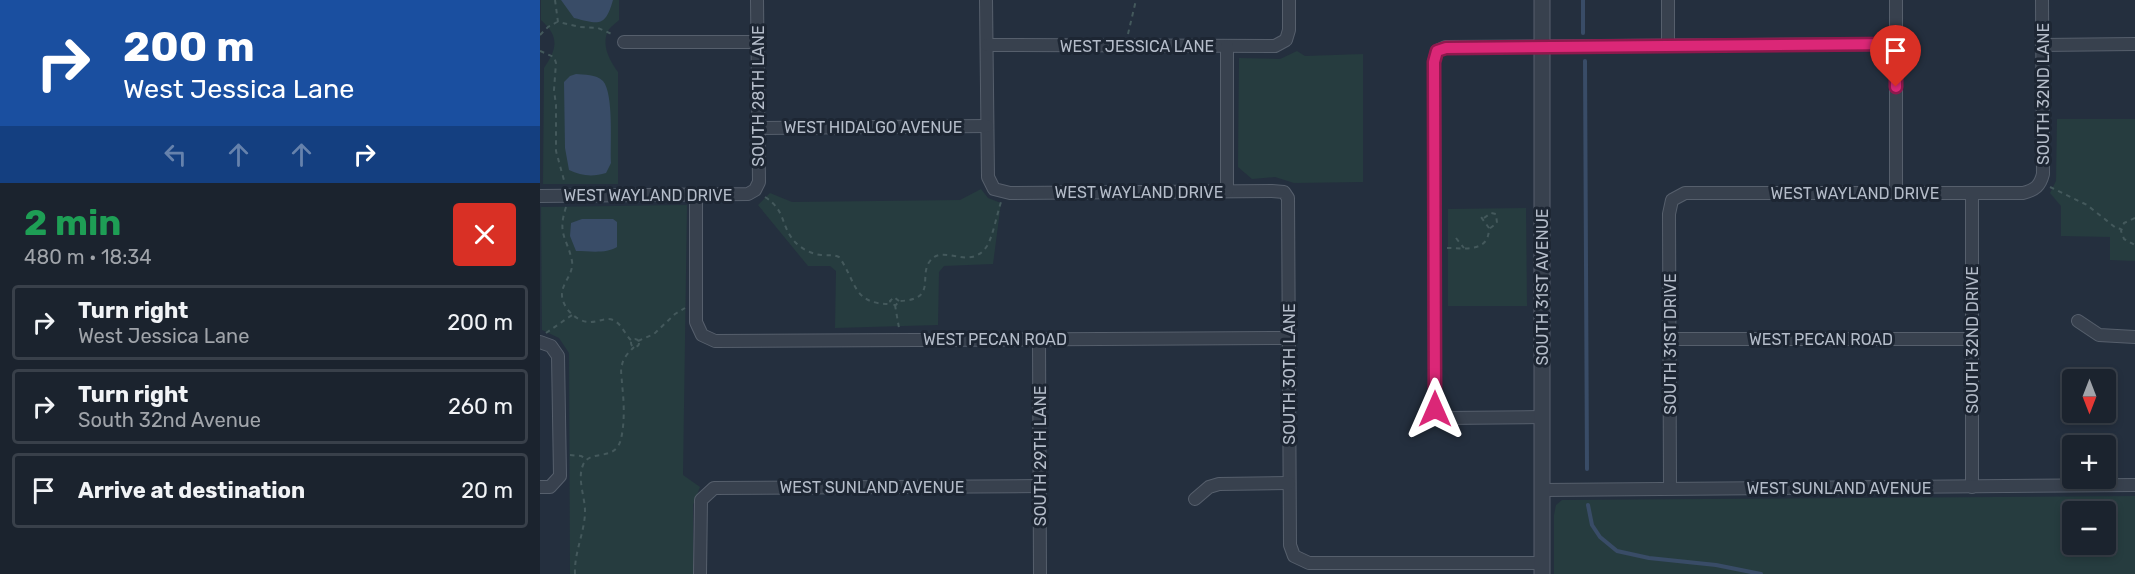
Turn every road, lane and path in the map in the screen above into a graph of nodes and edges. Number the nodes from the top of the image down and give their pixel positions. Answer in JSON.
{"nodes":[{"id":1,"x":555,"y":0,"type":"edge"},
{"id":2,"x":758,"y":0,"type":"edge"},
{"id":3,"x":986,"y":0,"type":"edge"},
{"id":4,"x":1136,"y":0,"type":"edge"},
{"id":5,"x":1289,"y":0,"type":"edge"},
{"id":6,"x":1542,"y":0,"type":"edge"},
{"id":7,"x":1668,"y":0,"type":"edge"},
{"id":8,"x":1896,"y":0,"type":"edge"},
{"id":9,"x":2042,"y":0,"type":"edge"},
{"id":10,"x":558,"y":22,"type":"junction"},
{"id":11,"x":540,"y":35,"type":"edge"},
{"id":12,"x":624,"y":42,"type":"joint"},
{"id":13,"x":758,"y":42,"type":"junction"},
{"id":14,"x":1896,"y":44,"type":"junction"},
{"id":15,"x":2135,"y":44,"type":"edge"},
{"id":16,"x":987,"y":45,"type":"junction"},
{"id":17,"x":2042,"y":45,"type":"junction"},
{"id":18,"x":1127,"y":46,"type":"junction"},
{"id":19,"x":1227,"y":46,"type":"junction"},
{"id":20,"x":1668,"y":46,"type":"junction"},
{"id":21,"x":1542,"y":47,"type":"junction"},
{"id":22,"x":540,"y":51,"type":"edge"},
{"id":23,"x":987,"y":126,"type":"junction"},
{"id":24,"x":758,"y":128,"type":"junction"},
{"id":25,"x":2039,"y":184,"type":"junction"},
{"id":26,"x":755,"y":190,"type":"junction"},
{"id":27,"x":999,"y":190,"type":"junction"},
{"id":28,"x":1227,"y":191,"type":"junction"},
{"id":29,"x":1284,"y":192,"type":"joint"},
{"id":30,"x":1896,"y":193,"type":"junction"},
{"id":31,"x":1972,"y":193,"type":"junction"},
{"id":32,"x":696,"y":195,"type":"junction"},
{"id":33,"x":540,"y":196,"type":"edge"},
{"id":34,"x":566,"y":196,"type":"junction"},
{"id":35,"x":1672,"y":201,"type":"joint"},
{"id":36,"x":2135,"y":218,"type":"edge"},
{"id":37,"x":1489,"y":229,"type":"junction"},
{"id":38,"x":2121,"y":229,"type":"junction"},
{"id":39,"x":1456,"y":238,"type":"dead end"},
{"id":40,"x":2135,"y":245,"type":"edge"},
{"id":41,"x":1447,"y":248,"type":"dead end"},
{"id":42,"x":1464,"y":248,"type":"junction"},
{"id":43,"x":899,"y":301,"type":"junction"},
{"id":44,"x":893,"y":304,"type":"junction"},
{"id":45,"x":696,"y":305,"type":"junction"},
{"id":46,"x":572,"y":315,"type":"junction"},
{"id":47,"x":2078,"y":321,"type":"dead end"},
{"id":48,"x":2135,"y":337,"type":"edge"},
{"id":49,"x":1288,"y":338,"type":"junction"},
{"id":50,"x":901,"y":339,"type":"junction"},
{"id":51,"x":1039,"y":339,"type":"junction"},
{"id":52,"x":1670,"y":339,"type":"junction"},
{"id":53,"x":1972,"y":339,"type":"junction"},
{"id":54,"x":632,"y":340,"type":"junction"},
{"id":55,"x":638,"y":341,"type":"junction"},
{"id":56,"x":544,"y":342,"type":"edge"},
{"id":57,"x":634,"y":347,"type":"junction"},
{"id":58,"x":1543,"y":417,"type":"junction"},
{"id":59,"x":560,"y":455,"type":"junction"},
{"id":60,"x":587,"y":459,"type":"junction"},
{"id":61,"x":1289,"y":483,"type":"junction"},
{"id":62,"x":2135,"y":485,"type":"edge"},
{"id":63,"x":1040,"y":486,"type":"junction"},
{"id":64,"x":545,"y":487,"type":"edge"},
{"id":65,"x":1972,"y":487,"type":"junction"},
{"id":66,"x":1670,"y":488,"type":"junction"},
{"id":67,"x":1543,"y":490,"type":"junction"},
{"id":68,"x":1195,"y":499,"type":"dead end"},
{"id":69,"x":1542,"y":568,"type":"edge"},
{"id":70,"x":575,"y":574,"type":"edge"},
{"id":71,"x":700,"y":574,"type":"edge"},
{"id":72,"x":1040,"y":574,"type":"edge"}],
"edges":[{"from":1,"to":10,"type":"path"},
{"from":2,"to":13,"type":"street","name":"SOUTH 28TH LANE"},
{"from":3,"to":16,"type":"street"},
{"from":4,"to":18,"type":"path"},
{"from":5,"to":19,"type":"street","name":"WEST JESSICA LANE"},
{"from":6,"to":21,"type":"street","name":"SOUTH 31ST AVENUE"},
{"from":7,"to":20,"type":"street"},
{"from":8,"to":14,"type":"street"},
{"from":9,"to":17,"type":"street","name":"SOUTH 32ND LANE"},
{"from":10,"to":11,"type":"path"},
{"from":10,"to":12,"type":"path"},
{"from":12,"to":13,"type":"street"},
{"from":13,"to":24,"type":"street","name":"SOUTH 28TH LANE"},
{"from":14,"to":20,"type":"street"},
{"from":14,"to":30,"type":"street"},
{"from":15,"to":17,"type":"street"},
{"from":16,"to":18,"type":"street","name":"WEST JESSICA LANE"},
{"from":16,"to":23,"type":"street"},
{"from":17,"to":25,"type":"street","name":"SOUTH 32ND LANE"},
{"from":18,"to":19,"type":"street","name":"WEST JESSICA LANE"},
{"from":19,"to":28,"type":"street"},
{"from":20,"to":21,"type":"street"},
{"from":21,"to":58,"type":"street","name":"SOUTH 31ST AVENUE"},
{"from":21,"to":58,"type":"street"},
{"from":22,"to":34,"type":"path"},
{"from":23,"to":24,"type":"street","name":"WEST HIDALGO AVENUE"},
{"from":23,"to":27,"type":"street"},
{"from":24,"to":26,"type":"street","name":"SOUTH 28TH LANE"},
{"from":25,"to":31,"type":"street","name":"WEST WAYLAND DRIVE"},
{"from":25,"to":38,"type":"path"},
{"from":26,"to":32,"type":"street","name":"WEST WAYLAND DRIVE"},
{"from":26,"to":44,"type":"path"},
{"from":27,"to":28,"type":"street","name":"WEST WAYLAND DRIVE"},
{"from":27,"to":43,"type":"path"},
{"from":28,"to":29,"type":"street","name":"WEST WAYLAND DRIVE"},
{"from":29,"to":49,"type":"street","name":"SOUTH 30TH LANE"},
{"from":30,"to":31,"type":"street","name":"WEST WAYLAND DRIVE"},
{"from":30,"to":35,"type":"street","name":"WEST WAYLAND DRIVE"},
{"from":31,"to":53,"type":"street","name":"SOUTH 32ND DRIVE"},
{"from":32,"to":34,"type":"street","name":"WEST WAYLAND DRIVE"},
{"from":32,"to":45,"type":"street"},
{"from":33,"to":34,"type":"street","name":"WEST WAYLAND DRIVE"},
{"from":34,"to":46,"type":"path"},
{"from":35,"to":52,"type":"street","name":"SOUTH 31ST DRIVE"},
{"from":36,"to":38,"type":"path"},
{"from":37,"to":37,"type":"path"},
{"from":37,"to":42,"type":"path"},
{"from":38,"to":40,"type":"path"},
{"from":39,"to":42,"type":"path"},
{"from":41,"to":42,"type":"path"},
{"from":43,"to":44,"type":"path"},
{"from":43,"to":44,"type":"path"},
{"from":44,"to":50,"type":"path"},
{"from":45,"to":50,"type":"street","name":"WEST PECAN ROAD"},
{"from":45,"to":55,"type":"path"},
{"from":46,"to":54,"type":"path"},
{"from":46,"to":56,"type":"path"},
{"from":47,"to":48,"type":"street"},
{"from":49,"to":51,"type":"street","name":"WEST PECAN ROAD"},
{"from":49,"to":61,"type":"street","name":"SOUTH 30TH LANE"},
{"from":50,"to":51,"type":"street","name":"WEST PECAN ROAD"},
{"from":51,"to":63,"type":"street","name":"SOUTH 29TH LANE"},
{"from":52,"to":53,"type":"street","name":"WEST PECAN ROAD"},
{"from":52,"to":66,"type":"street","name":"SOUTH 31ST DRIVE"},
{"from":53,"to":65,"type":"street","name":"SOUTH 32ND DRIVE"},
{"from":54,"to":55,"type":"path"},
{"from":54,"to":57,"type":"path"},
{"from":55,"to":57,"type":"path"},
{"from":56,"to":59,"type":"street"},
{"from":57,"to":60,"type":"path"},
{"from":58,"to":67,"type":"street","name":"SOUTH 31ST AVENUE"},
{"from":59,"to":60,"type":"path"},
{"from":59,"to":64,"type":"street"},
{"from":60,"to":70,"type":"path"},
{"from":61,"to":68,"type":"street"},
{"from":61,"to":69,"type":"street","name":"SOUTH 30TH LANE"},
{"from":62,"to":65,"type":"street","name":"WEST SUNLAND AVENUE"},
{"from":63,"to":71,"type":"street","name":"WEST SUNLAND AVENUE"},
{"from":63,"to":72,"type":"street","name":"SOUTH 29TH LANE"},
{"from":65,"to":66,"type":"street","name":"WEST SUNLAND AVENUE"},
{"from":66,"to":67,"type":"street","name":"WEST SUNLAND AVENUE"},
{"from":67,"to":69,"type":"street","name":"SOUTH 31ST AVENUE"}]}
